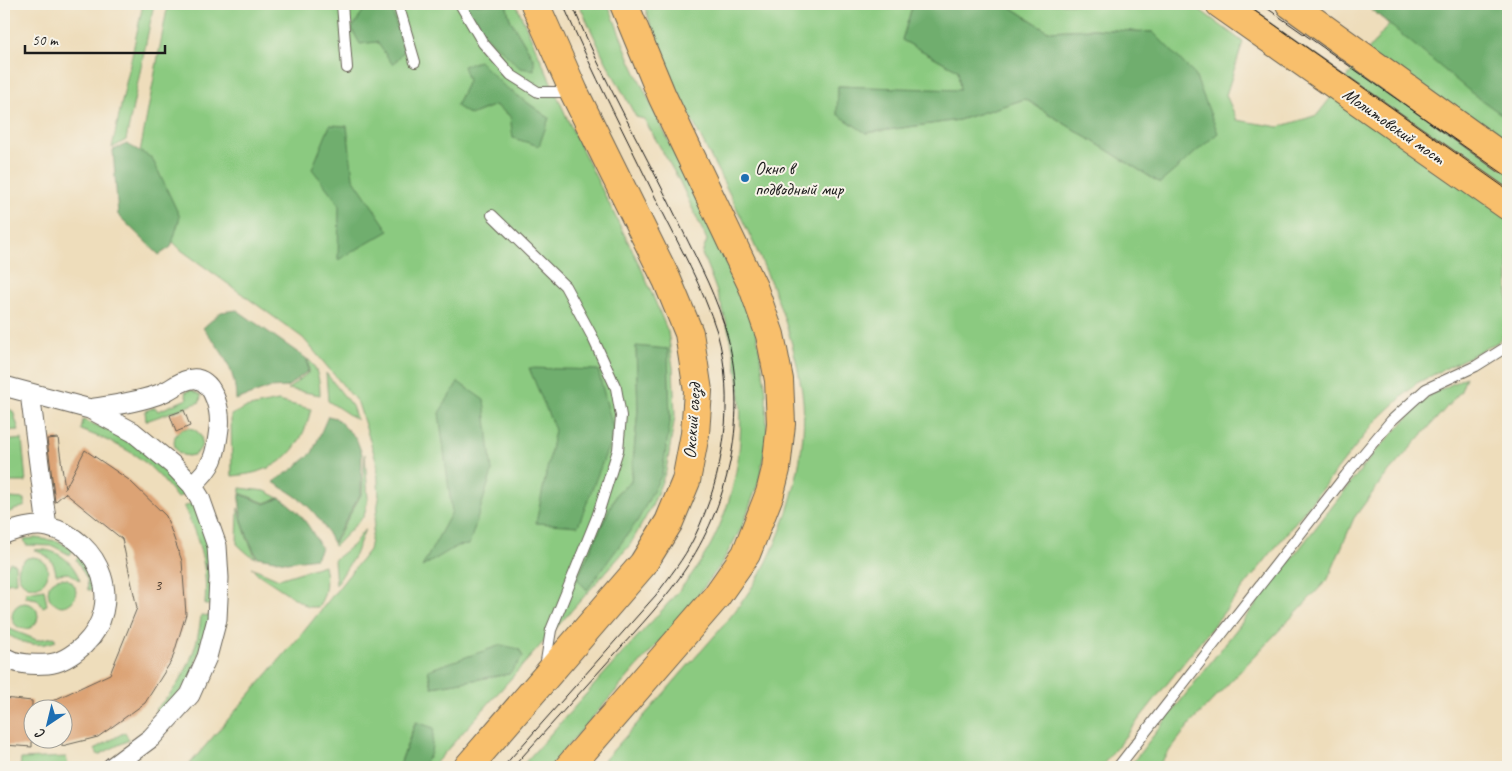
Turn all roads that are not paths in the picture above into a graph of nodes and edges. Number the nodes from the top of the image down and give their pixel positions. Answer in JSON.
{"nodes":[{"id":1,"x":342,"y":4,"type":"edge"},
{"id":2,"x":398,"y":4,"type":"edge"},
{"id":3,"x":460,"y":4,"type":"edge"},
{"id":4,"x":535,"y":4,"type":"edge"},
{"id":5,"x":624,"y":4,"type":"edge"},
{"id":6,"x":1220,"y":4,"type":"edge"},
{"id":7,"x":1297,"y":10,"type":"edge"},
{"id":8,"x":415,"y":62,"type":"dead end"},
{"id":9,"x":347,"y":68,"type":"dead end"},
{"id":10,"x":574,"y":92,"type":"junction"},
{"id":11,"x":1508,"y":161,"type":"edge"},
{"id":12,"x":1508,"y":206,"type":"edge"},
{"id":13,"x":492,"y":215,"type":"dead end"},
{"id":14,"x":1508,"y":346,"type":"edge"},
{"id":15,"x":4,"y":386,"type":"edge"},
{"id":16,"x":30,"y":393,"type":"junction"},
{"id":17,"x":90,"y":409,"type":"junction"},
{"id":18,"x":192,"y":485,"type":"junction"},
{"id":19,"x":47,"y":527,"type":"junction"},
{"id":20,"x":4,"y":534,"type":"edge"},
{"id":21,"x":4,"y":657,"type":"edge"},
{"id":22,"x":543,"y":680,"type":"junction"},
{"id":23,"x":112,"y":767,"type":"edge"},
{"id":24,"x":468,"y":767,"type":"edge"},
{"id":25,"x":569,"y":767,"type":"edge"},
{"id":26,"x":1118,"y":767,"type":"edge"}],
"edges":[{"from":1,"to":9,"type":"lane"},
{"from":2,"to":8,"type":"lane"},
{"from":3,"to":10,"type":"lane"},
{"from":4,"to":10,"type":"main road","name":"Окский съезд"},
{"from":5,"to":25,"type":"main road"},
{"from":6,"to":12,"type":"main road","name":"Молитовский мост"},
{"from":7,"to":11,"type":"main road"},
{"from":10,"to":22,"type":"main road","name":"Окский съезд"},
{"from":13,"to":22,"type":"lane"},
{"from":14,"to":26,"type":"lane"},
{"from":15,"to":16,"type":"street"},
{"from":16,"to":17,"type":"street"},
{"from":16,"to":19,"type":"street"},
{"from":17,"to":18,"type":"street"},
{"from":17,"to":18,"type":"street"},
{"from":18,"to":23,"type":"street"},
{"from":19,"to":20,"type":"street"},
{"from":19,"to":21,"type":"street"},
{"from":22,"to":24,"type":"main road","name":"Окский съезд"}]}
